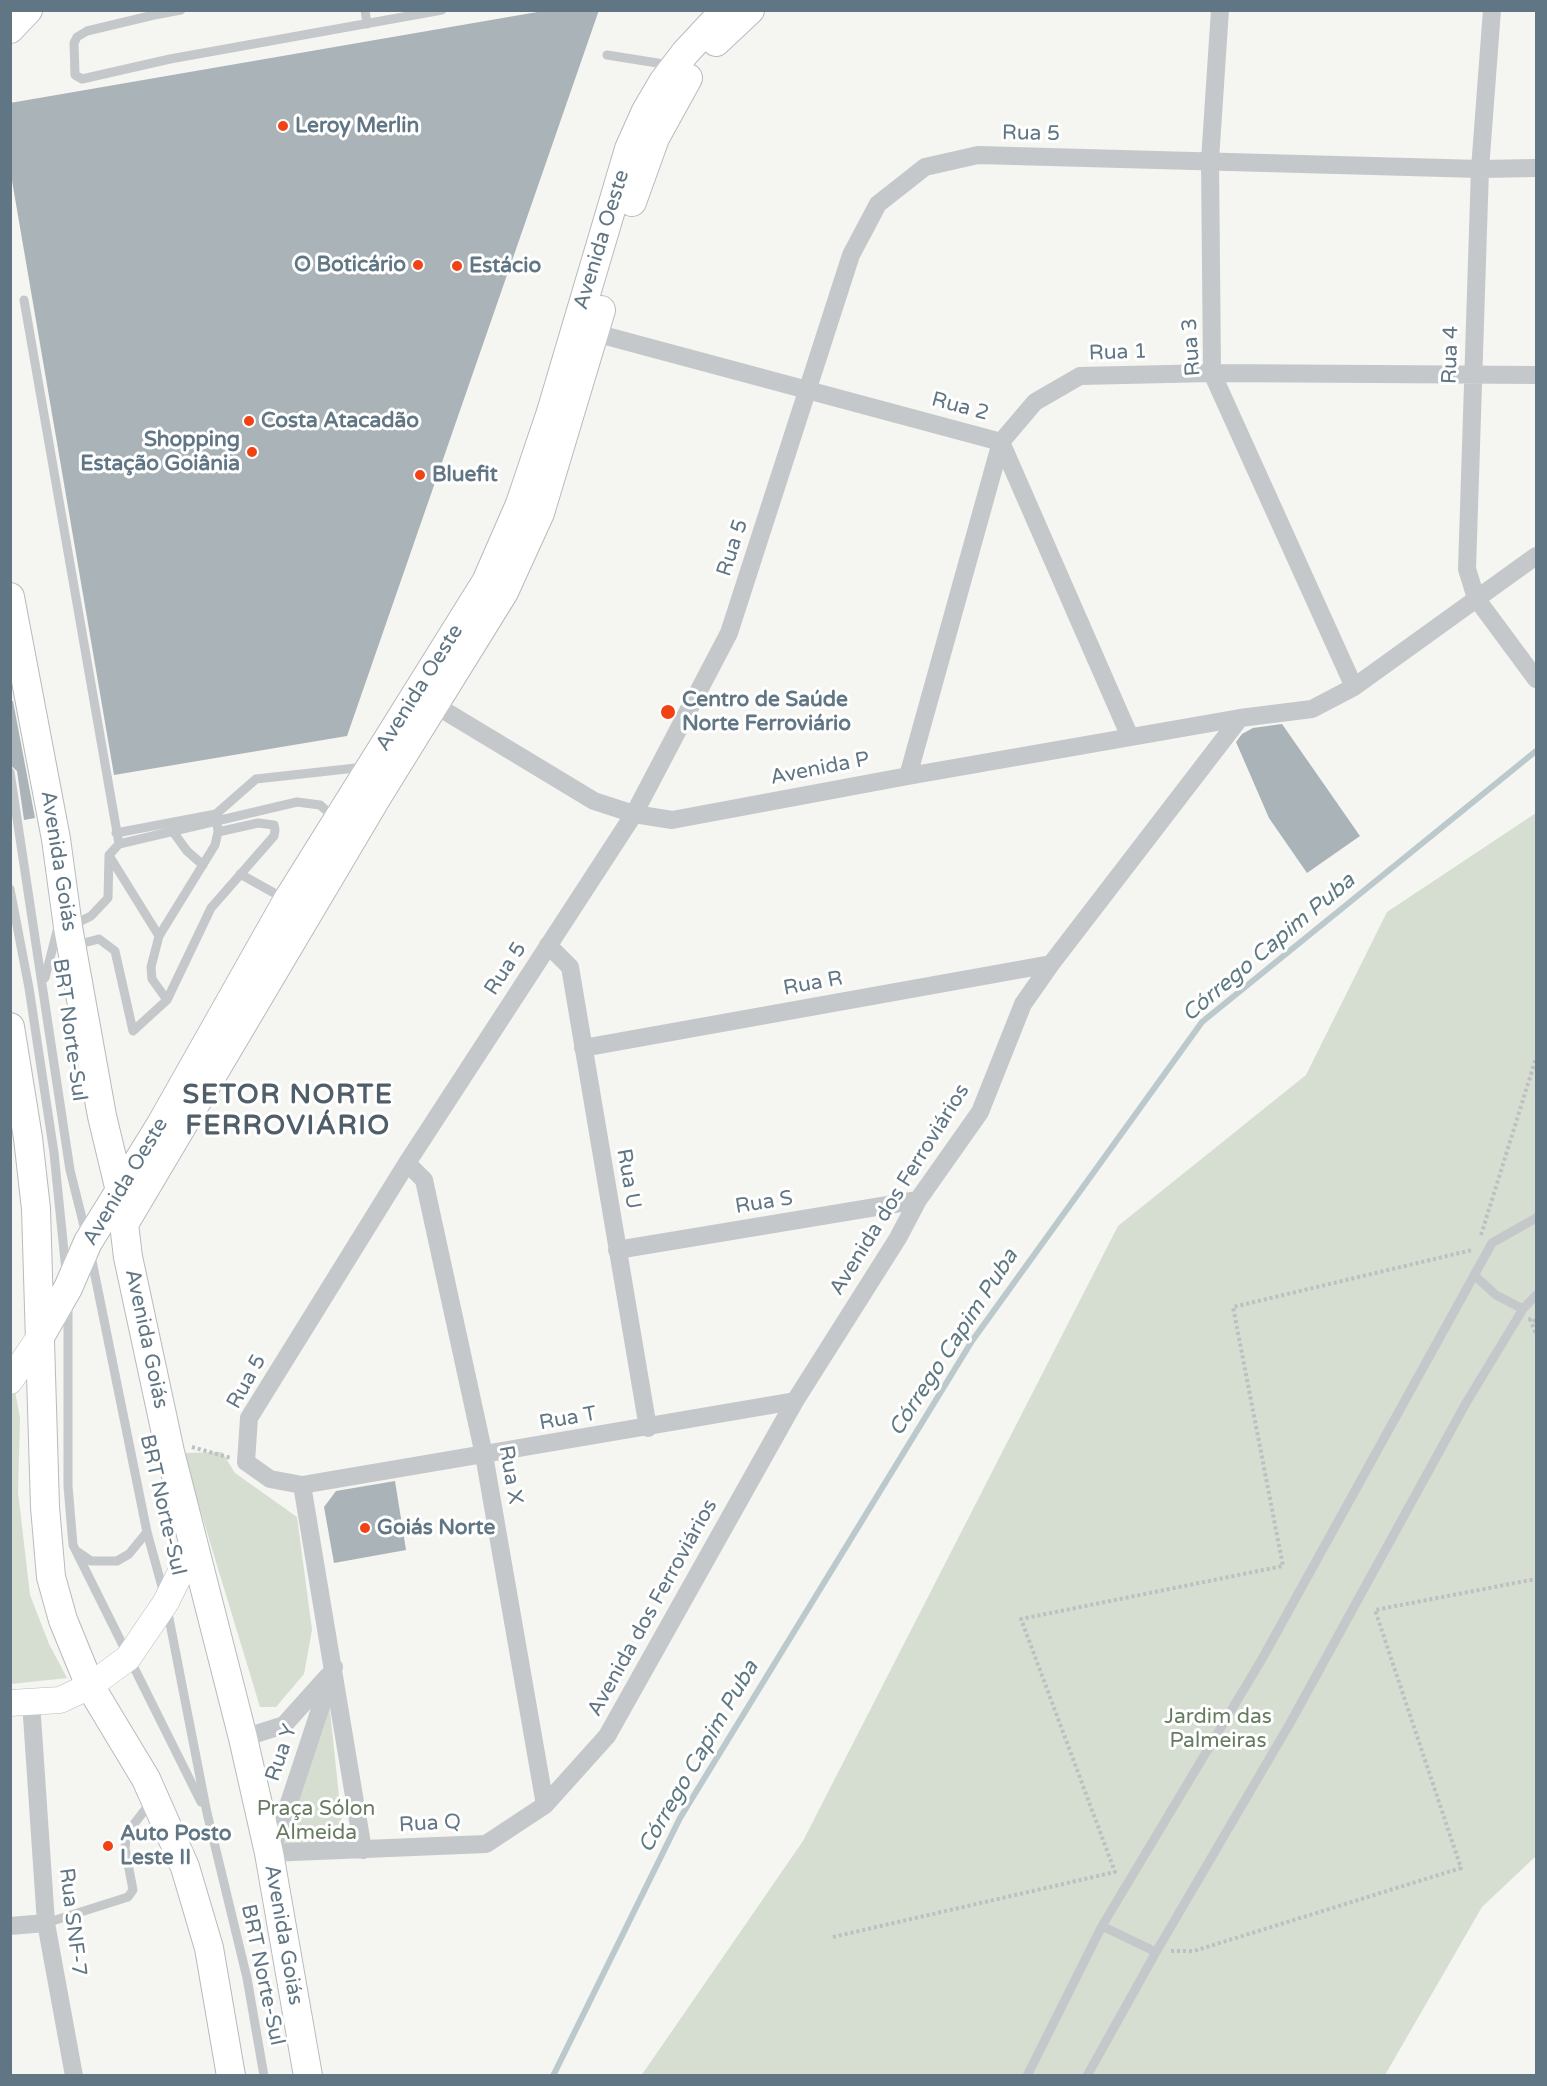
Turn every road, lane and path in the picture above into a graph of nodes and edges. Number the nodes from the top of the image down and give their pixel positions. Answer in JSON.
{"nodes":[{"id":1,"x":28,"y":10,"type":"edge"},
{"id":2,"x":181,"y":10,"type":"edge"},
{"id":3,"x":365,"y":10,"type":"edge"},
{"id":4,"x":442,"y":10,"type":"edge"},
{"id":5,"x":725,"y":10,"type":"edge"},
{"id":6,"x":750,"y":10,"type":"edge"},
{"id":7,"x":1221,"y":10,"type":"edge"},
{"id":8,"x":1492,"y":10,"type":"edge"},
{"id":9,"x":367,"y":24,"type":"junction"},
{"id":10,"x":10,"y":29,"type":"edge"},
{"id":11,"x":607,"y":55,"type":"dead end"},
{"id":12,"x":675,"y":66,"type":"junction"},
{"id":13,"x":1210,"y":160,"type":"junction"},
{"id":14,"x":1536,"y":168,"type":"edge"},
{"id":15,"x":1480,"y":169,"type":"junction"},
{"id":16,"x":24,"y":300,"type":"dead end"},
{"id":17,"x":595,"y":333,"type":"junction"},
{"id":18,"x":1212,"y":373,"type":"junction"},
{"id":19,"x":1536,"y":375,"type":"edge"},
{"id":20,"x":1473,"y":376,"type":"junction"},
{"id":21,"x":808,"y":389,"type":"junction"},
{"id":22,"x":1001,"y":442,"type":"junction"},
{"id":23,"x":1536,"y":556,"type":"edge"},
{"id":24,"x":10,"y":597,"type":"edge"},
{"id":25,"x":1476,"y":598,"type":"junction"},
{"id":26,"x":1536,"y":679,"type":"edge"},
{"id":27,"x":1354,"y":687,"type":"junction"},
{"id":28,"x":435,"y":705,"type":"junction"},
{"id":29,"x":1240,"y":718,"type":"junction"},
{"id":30,"x":1130,"y":737,"type":"junction"},
{"id":31,"x":372,"y":765,"type":"junction"},
{"id":32,"x":10,"y":772,"type":"edge"},
{"id":33,"x":908,"y":776,"type":"junction"},
{"id":34,"x":634,"y":814,"type":"junction"},
{"id":35,"x":217,"y":817,"type":"junction"},
{"id":36,"x":337,"y":820,"type":"junction"},
{"id":37,"x":170,"y":828,"type":"junction"},
{"id":38,"x":218,"y":832,"type":"junction"},
{"id":39,"x":116,"y":833,"type":"junction"},
{"id":40,"x":118,"y":844,"type":"junction"},
{"id":41,"x":109,"y":855,"type":"junction"},
{"id":42,"x":203,"y":865,"type":"junction"},
{"id":43,"x":240,"y":874,"type":"junction"},
{"id":44,"x":10,"y":889,"type":"edge"},
{"id":45,"x":287,"y":901,"type":"junction"},
{"id":46,"x":69,"y":925,"type":"junction"},
{"id":47,"x":10,"y":930,"type":"edge"},
{"id":48,"x":159,"y":936,"type":"junction"},
{"id":49,"x":548,"y":945,"type":"junction"},
{"id":50,"x":22,"y":956,"type":"junction"},
{"id":51,"x":1051,"y":964,"type":"junction"},
{"id":52,"x":44,"y":983,"type":"junction"},
{"id":53,"x":166,"y":1000,"type":"junction"},
{"id":54,"x":10,"y":1027,"type":"edge"},
{"id":55,"x":584,"y":1048,"type":"junction"},
{"id":56,"x":1536,"y":1058,"type":"edge"},
{"id":57,"x":102,"y":1116,"type":"junction"},
{"id":58,"x":160,"y":1126,"type":"junction"},
{"id":59,"x":407,"y":1163,"type":"junction"},
{"id":60,"x":120,"y":1191,"type":"junction"},
{"id":61,"x":918,"y":1200,"type":"junction"},
{"id":62,"x":1536,"y":1218,"type":"edge"},
{"id":63,"x":1527,"y":1223,"type":"junction"},
{"id":64,"x":124,"y":1224,"type":"junction"},
{"id":65,"x":1536,"y":1231,"type":"edge"},
{"id":66,"x":1480,"y":1238,"type":"dead end"},
{"id":67,"x":88,"y":1242,"type":"junction"},
{"id":68,"x":1476,"y":1249,"type":"dead end"},
{"id":69,"x":618,"y":1250,"type":"junction"},
{"id":70,"x":1474,"y":1275,"type":"junction"},
{"id":71,"x":68,"y":1288,"type":"junction"},
{"id":72,"x":1536,"y":1295,"type":"edge"},
{"id":73,"x":1523,"y":1309,"type":"junction"},
{"id":74,"x":1536,"y":1321,"type":"edge"},
{"id":75,"x":1536,"y":1334,"type":"edge"},
{"id":76,"x":41,"y":1335,"type":"junction"},
{"id":77,"x":10,"y":1382,"type":"edge"},
{"id":78,"x":795,"y":1401,"type":"junction"},
{"id":79,"x":648,"y":1428,"type":"junction"},
{"id":80,"x":168,"y":1441,"type":"junction"},
{"id":81,"x":484,"y":1455,"type":"junction"},
{"id":82,"x":246,"y":1462,"type":"junction"},
{"id":83,"x":302,"y":1485,"type":"junction"},
{"id":84,"x":147,"y":1532,"type":"junction"},
{"id":85,"x":73,"y":1545,"type":"junction"},
{"id":86,"x":194,"y":1547,"type":"junction"},
{"id":87,"x":1536,"y":1579,"type":"edge"},
{"id":88,"x":166,"y":1602,"type":"junction"},
{"id":89,"x":128,"y":1658,"type":"junction"},
{"id":90,"x":334,"y":1667,"type":"junction"},
{"id":91,"x":90,"y":1686,"type":"junction"},
{"id":92,"x":21,"y":1703,"type":"edge"},
{"id":93,"x":243,"y":1738,"type":"junction"},
{"id":94,"x":154,"y":1798,"type":"junction"},
{"id":95,"x":545,"y":1805,"type":"junction"},
{"id":96,"x":207,"y":1813,"type":"junction"},
{"id":97,"x":363,"y":1850,"type":"junction"},
{"id":98,"x":269,"y":1853,"type":"junction"},
{"id":99,"x":46,"y":1923,"type":"junction"},
{"id":100,"x":10,"y":1926,"type":"edge"},
{"id":101,"x":1102,"y":1926,"type":"junction"},
{"id":102,"x":833,"y":1937,"type":"dead end"},
{"id":103,"x":1156,"y":1952,"type":"junction"},
{"id":104,"x":74,"y":2076,"type":"edge"},
{"id":105,"x":231,"y":2076,"type":"edge"},
{"id":106,"x":264,"y":2076,"type":"edge"},
{"id":107,"x":308,"y":2076,"type":"edge"},
{"id":108,"x":1028,"y":2076,"type":"edge"},
{"id":109,"x":1087,"y":2076,"type":"edge"}],
"edges":[{"from":1,"to":10,"type":"main road"},
{"from":2,"to":9,"type":"lane"},
{"from":3,"to":9,"type":"lane"},
{"from":4,"to":9,"type":"lane"},
{"from":5,"to":12,"type":"main road","name":"Avenida Oeste"},
{"from":6,"to":17,"type":"main road","name":"Avenida Oeste"},
{"from":7,"to":13,"type":"street","name":"Rua 3"},
{"from":8,"to":15,"type":"street","name":"Rua 4"},
{"from":11,"to":12,"type":"lane"},
{"from":12,"to":31,"type":"main road","name":"Avenida Oeste"},
{"from":13,"to":15,"type":"street","name":"Rua 5"},
{"from":13,"to":18,"type":"street","name":"Rua 3"},
{"from":13,"to":21,"type":"street","name":"Rua 5"},
{"from":14,"to":15,"type":"street","name":"Rua 5"},
{"from":15,"to":20,"type":"street","name":"Rua 4"},
{"from":16,"to":39,"type":"lane"},
{"from":17,"to":21,"type":"street","name":"Rua 2"},
{"from":17,"to":28,"type":"main road","name":"Avenida Oeste"},
{"from":18,"to":20,"type":"street","name":"Rua 1"},
{"from":18,"to":22,"type":"street","name":"Rua 1"},
{"from":18,"to":27,"type":"street","name":"Rua 3"},
{"from":19,"to":20,"type":"street","name":"Rua 1"},
{"from":20,"to":25,"type":"street","name":"Rua 4"},
{"from":21,"to":22,"type":"street","name":"Rua 2"},
{"from":21,"to":34,"type":"street","name":"Rua 5"},
{"from":22,"to":30,"type":"street","name":"Rua 2"},
{"from":22,"to":33,"type":"street","name":"Rua 1"},
{"from":23,"to":25,"type":"street"},
{"from":24,"to":46,"type":"main road","name":"Avenida Goiás"},
{"from":25,"to":26,"type":"street","name":"Rua 4"},
{"from":25,"to":27,"type":"street"},
{"from":27,"to":29,"type":"street"},
{"from":28,"to":34,"type":"street","name":"Avenida P"},
{"from":28,"to":64,"type":"main road","name":"Avenida Oeste"},
{"from":29,"to":30,"type":"street","name":"Avenida P"},
{"from":29,"to":51,"type":"street","name":"Avenida dos Ferroviários"},
{"from":30,"to":33,"type":"street","name":"Avenida P"},
{"from":31,"to":35,"type":"lane"},
{"from":31,"to":36,"type":"main road","name":"Avenida Oeste"},
{"from":32,"to":52,"type":"lane","name":"BRT Norte-Sul"},
{"from":33,"to":34,"type":"street","name":"Avenida P"},
{"from":34,"to":49,"type":"street","name":"Rua 5"},
{"from":35,"to":36,"type":"lane"},
{"from":35,"to":37,"type":"lane"},
{"from":35,"to":38,"type":"lane"},
{"from":36,"to":45,"type":"main road","name":"Avenida Oeste"},
{"from":37,"to":39,"type":"lane"},
{"from":37,"to":40,"type":"lane"},
{"from":37,"to":42,"type":"lane"},
{"from":38,"to":42,"type":"lane"},
{"from":38,"to":43,"type":"lane"},
{"from":39,"to":40,"type":"lane"},
{"from":40,"to":41,"type":"lane"},
{"from":41,"to":46,"type":"lane"},
{"from":41,"to":48,"type":"lane"},
{"from":42,"to":48,"type":"lane"},
{"from":43,"to":45,"type":"lane"},
{"from":43,"to":53,"type":"lane"},
{"from":44,"to":50,"type":"lane"},
{"from":45,"to":58,"type":"main road","name":"Avenida Oeste"},
{"from":46,"to":52,"type":"lane"},
{"from":46,"to":53,"type":"lane"},
{"from":46,"to":57,"type":"main road","name":"Avenida Goiás"},
{"from":47,"to":50,"type":"lane"},
{"from":48,"to":53,"type":"lane"},
{"from":49,"to":55,"type":"street","name":"Rua U"},
{"from":49,"to":59,"type":"street","name":"Rua 5"},
{"from":50,"to":71,"type":"lane","name":"BRT Norte-Sul"},
{"from":51,"to":55,"type":"street","name":"Rua R"},
{"from":51,"to":61,"type":"street","name":"Avenida dos Ferroviários"},
{"from":52,"to":67,"type":"lane","name":"BRT Norte-Sul"},
{"from":54,"to":76,"type":"main road"},
{"from":55,"to":69,"type":"street","name":"Rua U"},
{"from":56,"to":66,"type":"path"},
{"from":57,"to":58,"type":"main road"},
{"from":57,"to":60,"type":"main road","name":"Avenida Goiás"},
{"from":58,"to":60,"type":"main road","name":"Avenida Oeste"},
{"from":59,"to":81,"type":"street","name":"Rua X"},
{"from":59,"to":82,"type":"street","name":"Rua 5"},
{"from":60,"to":64,"type":"main road","name":"Avenida Goiás"},
{"from":60,"to":67,"type":"main road","name":"Avenida Oeste"},
{"from":61,"to":69,"type":"street","name":"Rua S"},
{"from":61,"to":78,"type":"street","name":"Avenida dos Ferroviários"},
{"from":62,"to":63,"type":"lane"},
{"from":63,"to":65,"type":"lane"},
{"from":63,"to":70,"type":"lane"},
{"from":64,"to":80,"type":"main road","name":"Avenida Goiás"},
{"from":67,"to":71,"type":"main road","name":"Avenida Oeste"},
{"from":67,"to":84,"type":"lane","name":"BRT Norte-Sul"},
{"from":68,"to":102,"type":"path"},
{"from":69,"to":79,"type":"street","name":"Rua U"},
{"from":70,"to":73,"type":"lane"},
{"from":70,"to":101,"type":"lane"},
{"from":71,"to":76,"type":"main road","name":"Avenida Oeste"},
{"from":71,"to":85,"type":"lane","name":"BRT Norte-Sul"},
{"from":72,"to":73,"type":"lane"},
{"from":73,"to":103,"type":"lane"},
{"from":74,"to":75,"type":"path"},
{"from":76,"to":77,"type":"main road"},
{"from":76,"to":91,"type":"main road"},
{"from":78,"to":79,"type":"street","name":"Rua T"},
{"from":78,"to":95,"type":"street","name":"Avenida dos Ferroviários"},
{"from":79,"to":81,"type":"street","name":"Rua T"},
{"from":80,"to":82,"type":"path"},
{"from":80,"to":86,"type":"main road","name":"Avenida Goiás"},
{"from":81,"to":83,"type":"street","name":"Rua T"},
{"from":81,"to":95,"type":"street","name":"Rua X"},
{"from":82,"to":83,"type":"street","name":"Rua T"},
{"from":83,"to":90,"type":"street","name":"Rua Y"},
{"from":84,"to":85,"type":"lane"},
{"from":84,"to":88,"type":"lane","name":"BRT Norte-Sul"},
{"from":85,"to":89,"type":"lane","name":"BRT Norte-Sul"},
{"from":86,"to":88,"type":"main road"},
{"from":86,"to":93,"type":"main road","name":"Avenida Goiás"},
{"from":87,"to":103,"type":"path"},
{"from":88,"to":89,"type":"main road"},
{"from":88,"to":96,"type":"lane","name":"BRT Norte-Sul"},
{"from":89,"to":91,"type":"main road"},
{"from":89,"to":96,"type":"lane","name":"BRT Norte-Sul"},
{"from":90,"to":93,"type":"street","name":"Rua Y"},
{"from":90,"to":97,"type":"street","name":"Rua Y"},
{"from":90,"to":98,"type":"street","name":"Rua Y"},
{"from":91,"to":92,"type":"main road"},
{"from":91,"to":94,"type":"main road"},
{"from":92,"to":99,"type":"street","name":"Rua SNF-7"},
{"from":93,"to":98,"type":"main road","name":"Avenida Goiás"},
{"from":94,"to":99,"type":"lane"},
{"from":94,"to":105,"type":"main road"},
{"from":95,"to":97,"type":"street","name":"Rua Q"},
{"from":96,"to":106,"type":"lane"},
{"from":97,"to":98,"type":"street","name":"Rua Q"},
{"from":98,"to":107,"type":"main road","name":"Avenida Goiás"},
{"from":99,"to":100,"type":"street"},
{"from":99,"to":104,"type":"street","name":"Rua SNF-7"},
{"from":101,"to":103,"type":"lane"},
{"from":101,"to":108,"type":"lane"},
{"from":103,"to":109,"type":"lane"}]}
